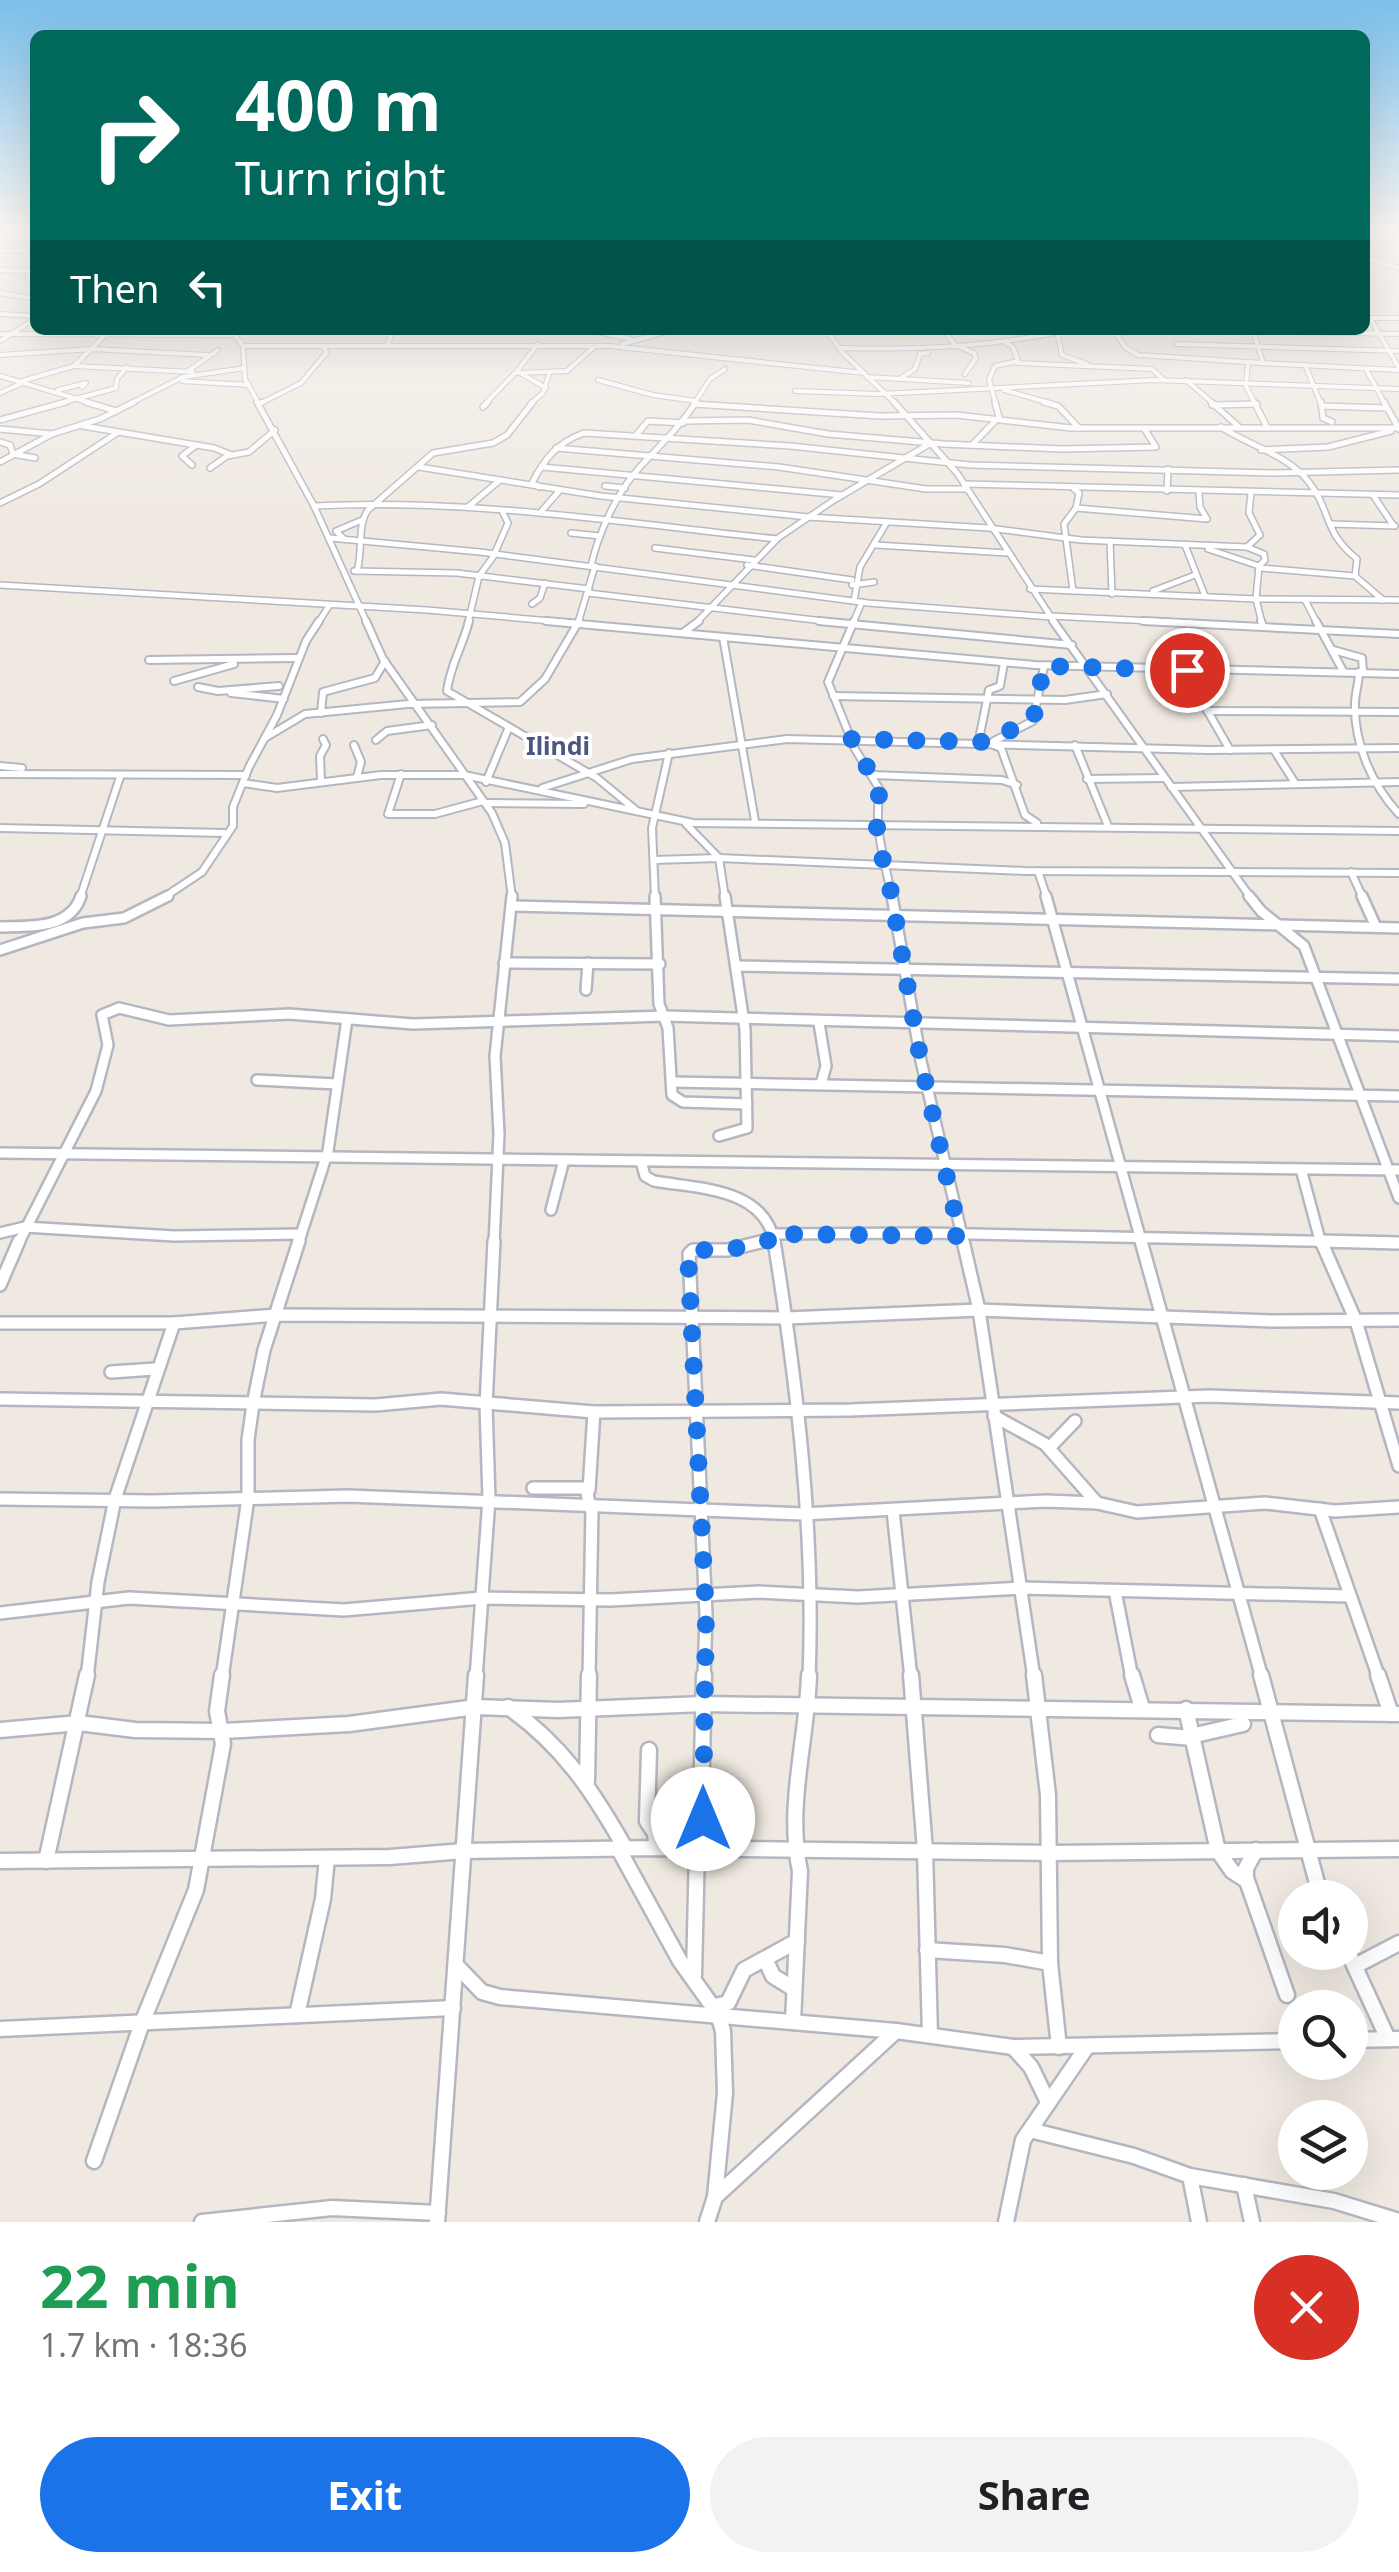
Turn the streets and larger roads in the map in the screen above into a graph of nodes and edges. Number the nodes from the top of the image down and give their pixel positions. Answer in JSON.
{"nodes":[{"id":1,"x":10,"y":334,"type":"joint"},
{"id":2,"x":1370,"y":334,"type":"edge"},
{"id":3,"x":1380,"y":334,"type":"junction"},
{"id":4,"x":1399,"y":334,"type":"edge"},
{"id":5,"x":60,"y":335,"type":"edge"},
{"id":6,"x":105,"y":335,"type":"edge"},
{"id":7,"x":234,"y":335,"type":"edge"},
{"id":8,"x":391,"y":335,"type":"edge"},
{"id":9,"x":596,"y":335,"type":"edge"},
{"id":10,"x":616,"y":335,"type":"edge"},
{"id":11,"x":657,"y":335,"type":"edge"},
{"id":12,"x":830,"y":335,"type":"edge"},
{"id":13,"x":947,"y":335,"type":"edge"},
{"id":14,"x":1044,"y":335,"type":"edge"},
{"id":15,"x":1058,"y":335,"type":"edge"},
{"id":16,"x":1118,"y":335,"type":"edge"},
{"id":17,"x":1173,"y":335,"type":"edge"},
{"id":18,"x":1255,"y":335,"type":"edge"},
{"id":19,"x":0,"y":338,"type":"edge"},
{"id":20,"x":638,"y":341,"type":"junction"},
{"id":21,"x":388,"y":344,"type":"junction"},
{"id":22,"x":538,"y":344,"type":"junction"},
{"id":23,"x":1006,"y":344,"type":"junction"},
{"id":24,"x":1176,"y":344,"type":"junction"},
{"id":25,"x":592,"y":345,"type":"junction"},
{"id":26,"x":837,"y":345,"type":"junction"},
{"id":27,"x":243,"y":346,"type":"junction"},
{"id":28,"x":322,"y":346,"type":"junction"},
{"id":29,"x":610,"y":346,"type":"junction"},
{"id":30,"x":955,"y":347,"type":"junction"},
{"id":31,"x":1260,"y":348,"type":"junction"},
{"id":32,"x":92,"y":350,"type":"junction"},
{"id":33,"x":218,"y":350,"type":"dead end"},
{"id":34,"x":1399,"y":350,"type":"edge"},
{"id":35,"x":1389,"y":351,"type":"junction"},
{"id":36,"x":0,"y":355,"type":"edge"},
{"id":37,"x":208,"y":355,"type":"junction"},
{"id":38,"x":1174,"y":358,"type":"junction"},
{"id":39,"x":1201,"y":360,"type":"junction"},
{"id":40,"x":1017,"y":363,"type":"junction"},
{"id":41,"x":1248,"y":363,"type":"junction"},
{"id":42,"x":1260,"y":363,"type":"junction"},
{"id":43,"x":74,"y":366,"type":"junction"},
{"id":44,"x":1306,"y":366,"type":"junction"},
{"id":45,"x":127,"y":367,"type":"junction"},
{"id":46,"x":1099,"y":367,"type":"junction"},
{"id":47,"x":245,"y":368,"type":"junction"},
{"id":48,"x":725,"y":369,"type":"dead end"},
{"id":49,"x":1366,"y":369,"type":"junction"},
{"id":50,"x":1399,"y":369,"type":"edge"},
{"id":51,"x":188,"y":371,"type":"junction"},
{"id":52,"x":518,"y":372,"type":"junction"},
{"id":53,"x":206,"y":374,"type":"junction"},
{"id":54,"x":549,"y":374,"type":"junction"},
{"id":55,"x":966,"y":374,"type":"dead end"},
{"id":56,"x":866,"y":375,"type":"junction"},
{"id":57,"x":0,"y":376,"type":"edge"},
{"id":58,"x":902,"y":378,"type":"junction"},
{"id":59,"x":598,"y":380,"type":"dead end"},
{"id":60,"x":1164,"y":380,"type":"junction"},
{"id":61,"x":174,"y":381,"type":"junction"},
{"id":62,"x":1192,"y":381,"type":"junction"},
{"id":63,"x":20,"y":382,"type":"junction"},
{"id":64,"x":1246,"y":383,"type":"junction"},
{"id":65,"x":249,"y":385,"type":"junction"},
{"id":66,"x":991,"y":386,"type":"junction"},
{"id":67,"x":1315,"y":386,"type":"junction"},
{"id":68,"x":82,"y":387,"type":"dead end"},
{"id":69,"x":546,"y":388,"type":"junction"},
{"id":70,"x":1376,"y":388,"type":"junction"},
{"id":71,"x":1001,"y":389,"type":"junction"},
{"id":72,"x":1399,"y":389,"type":"edge"},
{"id":73,"x":56,"y":391,"type":"junction"},
{"id":74,"x":795,"y":391,"type":"dead end"},
{"id":75,"x":0,"y":393,"type":"edge"},
{"id":76,"x":886,"y":393,"type":"junction"},
{"id":77,"x":76,"y":399,"type":"junction"},
{"id":78,"x":695,"y":403,"type":"junction"},
{"id":79,"x":259,"y":404,"type":"junction"},
{"id":80,"x":1257,"y":404,"type":"junction"},
{"id":81,"x":1212,"y":405,"type":"junction"},
{"id":82,"x":482,"y":406,"type":"dead end"},
{"id":83,"x":1322,"y":406,"type":"junction"},
{"id":84,"x":1386,"y":408,"type":"junction"},
{"id":85,"x":40,"y":409,"type":"junction"},
{"id":86,"x":116,"y":411,"type":"junction"},
{"id":87,"x":906,"y":416,"type":"junction"},
{"id":88,"x":996,"y":419,"type":"junction"},
{"id":89,"x":0,"y":420,"type":"edge"},
{"id":90,"x":684,"y":422,"type":"junction"},
{"id":91,"x":80,"y":425,"type":"junction"},
{"id":92,"x":1266,"y":425,"type":"junction"},
{"id":93,"x":1238,"y":426,"type":"junction"},
{"id":94,"x":1222,"y":427,"type":"junction"},
{"id":95,"x":1079,"y":428,"type":"junction"},
{"id":96,"x":1399,"y":428,"type":"edge"},
{"id":97,"x":1,"y":429,"type":"edge"},
{"id":98,"x":275,"y":430,"type":"junction"},
{"id":99,"x":1145,"y":430,"type":"junction"},
{"id":100,"x":117,"y":432,"type":"junction"},
{"id":101,"x":52,"y":434,"type":"junction"},
{"id":102,"x":636,"y":434,"type":"junction"},
{"id":103,"x":670,"y":438,"type":"junction"},
{"id":104,"x":0,"y":442,"type":"edge"},
{"id":105,"x":932,"y":443,"type":"junction"},
{"id":106,"x":972,"y":445,"type":"junction"},
{"id":107,"x":196,"y":446,"type":"junction"},
{"id":108,"x":556,"y":448,"type":"junction"},
{"id":109,"x":1257,"y":450,"type":"junction"},
{"id":110,"x":13,"y":454,"type":"junction"},
{"id":111,"x":232,"y":455,"type":"junction"},
{"id":112,"x":652,"y":456,"type":"junction"},
{"id":113,"x":754,"y":456,"type":"dead end"},
{"id":114,"x":35,"y":458,"type":"dead end"},
{"id":115,"x":906,"y":460,"type":"junction"},
{"id":116,"x":1022,"y":460,"type":"dead end"},
{"id":117,"x":0,"y":462,"type":"edge"},
{"id":118,"x":948,"y":463,"type":"junction"},
{"id":119,"x":192,"y":464,"type":"dead end"},
{"id":120,"x":748,"y":464,"type":"junction"},
{"id":121,"x":542,"y":466,"type":"junction"},
{"id":122,"x":1015,"y":466,"type":"junction"},
{"id":123,"x":420,"y":467,"type":"junction"},
{"id":124,"x":210,"y":468,"type":"dead end"},
{"id":125,"x":1168,"y":468,"type":"junction"},
{"id":126,"x":1399,"y":470,"type":"edge"},
{"id":127,"x":1330,"y":471,"type":"junction"},
{"id":128,"x":1299,"y":472,"type":"junction"},
{"id":129,"x":632,"y":476,"type":"junction"},
{"id":130,"x":1356,"y":478,"type":"dead end"},
{"id":131,"x":500,"y":480,"type":"junction"},
{"id":132,"x":869,"y":480,"type":"junction"},
{"id":133,"x":1310,"y":484,"type":"junction"},
{"id":134,"x":605,"y":486,"type":"dead end"},
{"id":135,"x":966,"y":486,"type":"junction"},
{"id":136,"x":539,"y":487,"type":"junction"},
{"id":137,"x":625,"y":488,"type":"junction"},
{"id":138,"x":1074,"y":489,"type":"junction"},
{"id":139,"x":560,"y":490,"type":"junction"},
{"id":140,"x":1115,"y":490,"type":"junction"},
{"id":141,"x":1166,"y":491,"type":"junction"},
{"id":142,"x":1200,"y":492,"type":"junction"},
{"id":143,"x":1251,"y":493,"type":"junction"},
{"id":144,"x":592,"y":494,"type":"junction"},
{"id":145,"x":1316,"y":494,"type":"junction"},
{"id":146,"x":1399,"y":494,"type":"edge"},
{"id":147,"x":842,"y":495,"type":"junction"},
{"id":148,"x":1373,"y":495,"type":"junction"},
{"id":149,"x":620,"y":497,"type":"junction"},
{"id":150,"x":1077,"y":499,"type":"junction"},
{"id":151,"x":379,"y":502,"type":"junction"},
{"id":152,"x":0,"y":503,"type":"edge"},
{"id":153,"x":314,"y":506,"type":"junction"},
{"id":154,"x":468,"y":507,"type":"junction"},
{"id":155,"x":614,"y":507,"type":"junction"},
{"id":156,"x":1076,"y":508,"type":"junction"},
{"id":157,"x":502,"y":512,"type":"junction"},
{"id":158,"x":524,"y":514,"type":"junction"},
{"id":159,"x":535,"y":514,"type":"junction"},
{"id":160,"x":808,"y":517,"type":"junction"},
{"id":161,"x":508,"y":518,"type":"junction"},
{"id":162,"x":362,"y":520,"type":"junction"},
{"id":163,"x":607,"y":522,"type":"junction"},
{"id":164,"x":887,"y":522,"type":"junction"},
{"id":165,"x":1331,"y":524,"type":"junction"},
{"id":166,"x":1397,"y":528,"type":"edge"},
{"id":167,"x":994,"y":530,"type":"junction"},
{"id":168,"x":571,"y":534,"type":"dead end"},
{"id":169,"x":600,"y":536,"type":"junction"},
{"id":170,"x":330,"y":538,"type":"junction"},
{"id":171,"x":777,"y":538,"type":"junction"},
{"id":172,"x":1066,"y":538,"type":"junction"},
{"id":173,"x":346,"y":540,"type":"junction"},
{"id":174,"x":1110,"y":541,"type":"junction"},
{"id":175,"x":363,"y":542,"type":"junction"},
{"id":176,"x":876,"y":545,"type":"junction"},
{"id":177,"x":1185,"y":545,"type":"junction"},
{"id":178,"x":1200,"y":546,"type":"junction"},
{"id":179,"x":1248,"y":547,"type":"junction"},
{"id":180,"x":655,"y":548,"type":"dead end"},
{"id":181,"x":1007,"y":553,"type":"junction"},
{"id":182,"x":494,"y":554,"type":"junction"},
{"id":183,"x":532,"y":558,"type":"junction"},
{"id":184,"x":751,"y":563,"type":"junction"},
{"id":185,"x":593,"y":566,"type":"junction"},
{"id":186,"x":1260,"y":567,"type":"junction"},
{"id":187,"x":343,"y":570,"type":"junction"},
{"id":188,"x":356,"y":571,"type":"junction"},
{"id":189,"x":1196,"y":575,"type":"junction"},
{"id":190,"x":1355,"y":576,"type":"junction"},
{"id":191,"x":478,"y":578,"type":"junction"},
{"id":192,"x":834,"y":579,"type":"junction"},
{"id":193,"x":528,"y":582,"type":"junction"},
{"id":194,"x":874,"y":582,"type":"dead end"},
{"id":195,"x":544,"y":583,"type":"junction"},
{"id":196,"x":852,"y":583,"type":"junction"},
{"id":197,"x":0,"y":584,"type":"edge"},
{"id":198,"x":730,"y":584,"type":"junction"},
{"id":199,"x":1030,"y":589,"type":"junction"},
{"id":200,"x":588,"y":591,"type":"junction"},
{"id":201,"x":1073,"y":591,"type":"junction"},
{"id":202,"x":1112,"y":594,"type":"junction"},
{"id":203,"x":1140,"y":595,"type":"junction"},
{"id":204,"x":822,"y":596,"type":"junction"},
{"id":205,"x":1205,"y":596,"type":"junction"},
{"id":206,"x":1256,"y":599,"type":"junction"},
{"id":207,"x":1305,"y":600,"type":"junction"},
{"id":208,"x":1383,"y":600,"type":"junction"},
{"id":209,"x":1399,"y":600,"type":"edge"},
{"id":210,"x":858,"y":601,"type":"junction"},
{"id":211,"x":532,"y":604,"type":"dead end"},
{"id":212,"x":328,"y":606,"type":"junction"},
{"id":213,"x":358,"y":607,"type":"junction"},
{"id":214,"x":710,"y":608,"type":"junction"},
{"id":215,"x":472,"y":614,"type":"junction"},
{"id":216,"x":1051,"y":617,"type":"junction"},
{"id":217,"x":1360,"y":621,"type":"dead end"},
{"id":218,"x":576,"y":624,"type":"junction"},
{"id":219,"x":852,"y":624,"type":"junction"},
{"id":220,"x":1263,"y":626,"type":"junction"},
{"id":221,"x":1324,"y":630,"type":"junction"},
{"id":222,"x":1354,"y":630,"type":"junction"},
{"id":223,"x":681,"y":633,"type":"junction"},
{"id":224,"x":1399,"y":634,"type":"edge"},
{"id":225,"x":722,"y":637,"type":"junction"},
{"id":226,"x":1072,"y":644,"type":"junction"},
{"id":227,"x":840,"y":648,"type":"junction"},
{"id":228,"x":1333,"y":650,"type":"junction"},
{"id":229,"x":995,"y":652,"type":"dead end"},
{"id":230,"x":298,"y":658,"type":"junction"},
{"id":231,"x":149,"y":660,"type":"dead end"},
{"id":232,"x":247,"y":660,"type":"junction"},
{"id":233,"x":385,"y":661,"type":"junction"},
{"id":234,"x":1257,"y":661,"type":"dead end"},
{"id":235,"x":1003,"y":662,"type":"junction"},
{"id":236,"x":1033,"y":665,"type":"junction"},
{"id":237,"x":1044,"y":666,"type":"junction"},
{"id":238,"x":1088,"y":668,"type":"junction"},
{"id":239,"x":1184,"y":670,"type":"junction"},
{"id":240,"x":1260,"y":670,"type":"junction"},
{"id":241,"x":1343,"y":672,"type":"junction"},
{"id":242,"x":1361,"y":672,"type":"junction"},
{"id":243,"x":1399,"y":674,"type":"edge"},
{"id":244,"x":1032,"y":677,"type":"dead end"},
{"id":245,"x":174,"y":681,"type":"dead end"},
{"id":246,"x":280,"y":686,"type":"dead end"},
{"id":247,"x":198,"y":687,"type":"dead end"},
{"id":248,"x":218,"y":692,"type":"junction"},
{"id":249,"x":1107,"y":694,"type":"junction"},
{"id":250,"x":833,"y":696,"type":"junction"},
{"id":251,"x":284,"y":699,"type":"junction"},
{"id":252,"x":989,"y":699,"type":"junction"},
{"id":253,"x":1039,"y":700,"type":"junction"},
{"id":254,"x":416,"y":704,"type":"junction"},
{"id":255,"x":476,"y":705,"type":"junction"},
{"id":256,"x":1207,"y":711,"type":"junction"},
{"id":257,"x":321,"y":712,"type":"junction"},
{"id":258,"x":1357,"y":712,"type":"junction"},
{"id":259,"x":1399,"y":712,"type":"edge"},
{"id":260,"x":432,"y":725,"type":"junction"},
{"id":261,"x":509,"y":727,"type":"junction"},
{"id":262,"x":324,"y":739,"type":"dead end"},
{"id":263,"x":851,"y":739,"type":"junction"},
{"id":264,"x":262,"y":740,"type":"junction"},
{"id":265,"x":376,"y":740,"type":"dead end"},
{"id":266,"x":992,"y":742,"type":"junction"},
{"id":267,"x":741,"y":744,"type":"junction"},
{"id":268,"x":354,"y":745,"type":"dead end"},
{"id":269,"x":1075,"y":745,"type":"junction"},
{"id":270,"x":1145,"y":747,"type":"junction"},
{"id":271,"x":1399,"y":748,"type":"edge"},
{"id":272,"x":1230,"y":750,"type":"junction"},
{"id":273,"x":1274,"y":750,"type":"junction"},
{"id":274,"x":1360,"y":750,"type":"junction"},
{"id":275,"x":669,"y":753,"type":"junction"},
{"id":276,"x":0,"y":766,"type":"edge"},
{"id":277,"x":587,"y":772,"type":"junction"},
{"id":278,"x":0,"y":774,"type":"edge"},
{"id":279,"x":401,"y":774,"type":"junction"},
{"id":280,"x":464,"y":775,"type":"junction"},
{"id":281,"x":873,"y":775,"type":"junction"},
{"id":282,"x":124,"y":776,"type":"junction"},
{"id":283,"x":357,"y":777,"type":"junction"},
{"id":284,"x":1164,"y":778,"type":"junction"},
{"id":285,"x":245,"y":779,"type":"junction"},
{"id":286,"x":1087,"y":780,"type":"junction"},
{"id":287,"x":321,"y":781,"type":"junction"},
{"id":288,"x":486,"y":782,"type":"junction"},
{"id":289,"x":1374,"y":782,"type":"junction"},
{"id":290,"x":1399,"y":782,"type":"edge"},
{"id":291,"x":1294,"y":783,"type":"junction"},
{"id":292,"x":1017,"y":785,"type":"junction"},
{"id":293,"x":1171,"y":787,"type":"junction"},
{"id":294,"x":535,"y":790,"type":"junction"},
{"id":295,"x":1399,"y":798,"type":"edge"},
{"id":296,"x":1385,"y":799,"type":"junction"},
{"id":297,"x":484,"y":802,"type":"junction"},
{"id":298,"x":596,"y":805,"type":"junction"},
{"id":299,"x":1397,"y":810,"type":"edge"},
{"id":300,"x":640,"y":812,"type":"junction"},
{"id":301,"x":654,"y":814,"type":"junction"},
{"id":302,"x":755,"y":821,"type":"junction"},
{"id":303,"x":683,"y":822,"type":"junction"},
{"id":304,"x":876,"y":824,"type":"junction"},
{"id":305,"x":1040,"y":824,"type":"junction"},
{"id":306,"x":1108,"y":826,"type":"junction"},
{"id":307,"x":1196,"y":826,"type":"junction"},
{"id":308,"x":0,"y":828,"type":"edge"},
{"id":309,"x":104,"y":830,"type":"junction"},
{"id":310,"x":1399,"y":831,"type":"edge"},
{"id":311,"x":224,"y":833,"type":"dead end"},
{"id":312,"x":719,"y":858,"type":"junction"},
{"id":313,"x":654,"y":860,"type":"junction"},
{"id":314,"x":883,"y":866,"type":"junction"},
{"id":315,"x":1038,"y":871,"type":"junction"},
{"id":316,"x":1230,"y":871,"type":"junction"},
{"id":317,"x":1351,"y":872,"type":"junction"},
{"id":318,"x":1399,"y":873,"type":"edge"},
{"id":319,"x":513,"y":906,"type":"junction"},
{"id":320,"x":654,"y":907,"type":"junction"},
{"id":321,"x":729,"y":910,"type":"junction"},
{"id":322,"x":894,"y":915,"type":"junction"},
{"id":323,"x":1055,"y":919,"type":"junction"},
{"id":324,"x":1276,"y":924,"type":"junction"},
{"id":325,"x":1314,"y":925,"type":"junction"},
{"id":326,"x":1376,"y":926,"type":"junction"},
{"id":327,"x":0,"y":927,"type":"edge"},
{"id":328,"x":1399,"y":928,"type":"edge"},
{"id":329,"x":1302,"y":943,"type":"junction"},
{"id":330,"x":0,"y":950,"type":"edge"},
{"id":331,"x":588,"y":962,"type":"junction"},
{"id":332,"x":504,"y":964,"type":"junction"},
{"id":333,"x":660,"y":964,"type":"junction"},
{"id":334,"x":736,"y":966,"type":"junction"},
{"id":335,"x":905,"y":969,"type":"junction"},
{"id":336,"x":1070,"y":972,"type":"junction"},
{"id":337,"x":1316,"y":978,"type":"junction"},
{"id":338,"x":1399,"y":978,"type":"edge"},
{"id":339,"x":586,"y":990,"type":"dead end"},
{"id":340,"x":665,"y":1016,"type":"junction"},
{"id":341,"x":347,"y":1019,"type":"junction"},
{"id":342,"x":744,"y":1019,"type":"junction"},
{"id":343,"x":500,"y":1020,"type":"junction"},
{"id":344,"x":914,"y":1022,"type":"junction"},
{"id":345,"x":819,"y":1023,"type":"junction"},
{"id":346,"x":1083,"y":1026,"type":"junction"},
{"id":347,"x":1338,"y":1032,"type":"junction"},
{"id":348,"x":1399,"y":1036,"type":"edge"},
{"id":349,"x":258,"y":1080,"type":"dead end"},
{"id":350,"x":672,"y":1082,"type":"junction"},
{"id":351,"x":749,"y":1083,"type":"junction"},
{"id":352,"x":337,"y":1084,"type":"junction"},
{"id":353,"x":821,"y":1084,"type":"junction"},
{"id":354,"x":928,"y":1087,"type":"junction"},
{"id":355,"x":1102,"y":1090,"type":"junction"},
{"id":356,"x":1360,"y":1095,"type":"junction"},
{"id":357,"x":1399,"y":1096,"type":"edge"},
{"id":358,"x":747,"y":1104,"type":"junction"},
{"id":359,"x":719,"y":1136,"type":"dead end"},
{"id":360,"x":0,"y":1153,"type":"edge"},
{"id":361,"x":64,"y":1154,"type":"junction"},
{"id":362,"x":326,"y":1158,"type":"junction"},
{"id":363,"x":498,"y":1159,"type":"junction"},
{"id":364,"x":564,"y":1160,"type":"junction"},
{"id":365,"x":641,"y":1162,"type":"junction"},
{"id":366,"x":946,"y":1164,"type":"junction"},
{"id":367,"x":1122,"y":1165,"type":"junction"},
{"id":368,"x":1300,"y":1168,"type":"junction"},
{"id":369,"x":1394,"y":1170,"type":"edge"},
{"id":370,"x":1399,"y":1198,"type":"edge"},
{"id":371,"x":551,"y":1210,"type":"dead end"},
{"id":372,"x":25,"y":1227,"type":"junction"},
{"id":373,"x":0,"y":1233,"type":"edge"},
{"id":374,"x":301,"y":1234,"type":"junction"},
{"id":375,"x":773,"y":1236,"type":"junction"},
{"id":376,"x":960,"y":1236,"type":"junction"},
{"id":377,"x":1140,"y":1237,"type":"junction"},
{"id":378,"x":1399,"y":1243,"type":"edge"},
{"id":379,"x":1323,"y":1244,"type":"junction"},
{"id":380,"x":0,"y":1284,"type":"edge"},
{"id":381,"x":979,"y":1310,"type":"junction"},
{"id":382,"x":277,"y":1315,"type":"junction"},
{"id":383,"x":489,"y":1315,"type":"junction"},
{"id":384,"x":1164,"y":1317,"type":"junction"},
{"id":385,"x":693,"y":1318,"type":"junction"},
{"id":386,"x":787,"y":1318,"type":"junction"},
{"id":387,"x":1399,"y":1320,"type":"edge"},
{"id":388,"x":1356,"y":1321,"type":"junction"},
{"id":389,"x":0,"y":1323,"type":"edge"},
{"id":390,"x":174,"y":1323,"type":"junction"},
{"id":391,"x":156,"y":1369,"type":"junction"},
{"id":392,"x":111,"y":1372,"type":"dead end"},
{"id":393,"x":1183,"y":1399,"type":"junction"},
{"id":394,"x":0,"y":1400,"type":"edge"},
{"id":395,"x":145,"y":1402,"type":"junction"},
{"id":396,"x":1378,"y":1403,"type":"junction"},
{"id":397,"x":1399,"y":1403,"type":"edge"},
{"id":398,"x":253,"y":1404,"type":"junction"},
{"id":399,"x":486,"y":1405,"type":"junction"},
{"id":400,"x":993,"y":1410,"type":"junction"},
{"id":401,"x":697,"y":1411,"type":"junction"},
{"id":402,"x":797,"y":1411,"type":"junction"},
{"id":403,"x":594,"y":1412,"type":"junction"},
{"id":404,"x":1075,"y":1421,"type":"dead end"},
{"id":405,"x":1049,"y":1448,"type":"junction"},
{"id":406,"x":1399,"y":1466,"type":"edge"},
{"id":407,"x":533,"y":1488,"type":"dead end"},
{"id":408,"x":589,"y":1490,"type":"junction"},
{"id":409,"x":248,"y":1498,"type":"junction"},
{"id":410,"x":0,"y":1499,"type":"edge"},
{"id":411,"x":115,"y":1499,"type":"junction"},
{"id":412,"x":489,"y":1499,"type":"junction"},
{"id":413,"x":1008,"y":1502,"type":"junction"},
{"id":414,"x":1097,"y":1503,"type":"junction"},
{"id":415,"x":1215,"y":1505,"type":"junction"},
{"id":416,"x":1399,"y":1507,"type":"edge"},
{"id":417,"x":591,"y":1508,"type":"junction"},
{"id":418,"x":1320,"y":1509,"type":"junction"},
{"id":419,"x":700,"y":1510,"type":"junction"},
{"id":420,"x":893,"y":1510,"type":"junction"},
{"id":421,"x":803,"y":1514,"type":"junction"},
{"id":422,"x":1021,"y":1588,"type":"junction"},
{"id":423,"x":1115,"y":1591,"type":"junction"},
{"id":424,"x":904,"y":1595,"type":"junction"},
{"id":425,"x":1240,"y":1595,"type":"junction"},
{"id":426,"x":705,"y":1596,"type":"junction"},
{"id":427,"x":810,"y":1596,"type":"junction"},
{"id":428,"x":1348,"y":1596,"type":"junction"},
{"id":429,"x":482,"y":1598,"type":"junction"},
{"id":430,"x":592,"y":1600,"type":"junction"},
{"id":431,"x":95,"y":1602,"type":"junction"},
{"id":432,"x":234,"y":1605,"type":"junction"},
{"id":433,"x":0,"y":1612,"type":"edge"},
{"id":434,"x":704,"y":1704,"type":"junction"},
{"id":435,"x":808,"y":1704,"type":"junction"},
{"id":436,"x":506,"y":1706,"type":"junction"},
{"id":437,"x":591,"y":1706,"type":"junction"},
{"id":438,"x":1036,"y":1706,"type":"junction"},
{"id":439,"x":914,"y":1707,"type":"junction"},
{"id":440,"x":476,"y":1708,"type":"junction"},
{"id":441,"x":1142,"y":1708,"type":"junction"},
{"id":442,"x":1186,"y":1709,"type":"junction"},
{"id":443,"x":1272,"y":1712,"type":"junction"},
{"id":444,"x":1395,"y":1714,"type":"edge"},
{"id":445,"x":79,"y":1723,"type":"junction"},
{"id":446,"x":1243,"y":1724,"type":"dead end"},
{"id":447,"x":0,"y":1730,"type":"edge"},
{"id":448,"x":223,"y":1731,"type":"junction"},
{"id":449,"x":1158,"y":1735,"type":"dead end"},
{"id":450,"x":1191,"y":1737,"type":"junction"},
{"id":451,"x":649,"y":1750,"type":"dead end"},
{"id":452,"x":587,"y":1781,"type":"junction"},
{"id":453,"x":622,"y":1848,"type":"junction"},
{"id":454,"x":657,"y":1848,"type":"junction"},
{"id":455,"x":698,"y":1848,"type":"junction"},
{"id":456,"x":795,"y":1848,"type":"junction"},
{"id":457,"x":1308,"y":1848,"type":"junction"},
{"id":458,"x":925,"y":1850,"type":"junction"},
{"id":459,"x":1256,"y":1850,"type":"junction"},
{"id":460,"x":1399,"y":1850,"type":"edge"},
{"id":461,"x":1218,"y":1851,"type":"junction"},
{"id":462,"x":464,"y":1852,"type":"junction"},
{"id":463,"x":1052,"y":1853,"type":"junction"},
{"id":464,"x":327,"y":1858,"type":"junction"},
{"id":465,"x":202,"y":1860,"type":"junction"},
{"id":466,"x":0,"y":1861,"type":"edge"},
{"id":467,"x":46,"y":1861,"type":"junction"},
{"id":468,"x":1246,"y":1880,"type":"junction"},
{"id":469,"x":1316,"y":1880,"type":"edge"},
{"id":470,"x":796,"y":1941,"type":"junction"},
{"id":471,"x":1399,"y":1943,"type":"edge"},
{"id":472,"x":927,"y":1950,"type":"junction"},
{"id":473,"x":1368,"y":1956,"type":"edge"},
{"id":474,"x":766,"y":1961,"type":"junction"},
{"id":475,"x":456,"y":1964,"type":"junction"},
{"id":476,"x":1050,"y":1964,"type":"junction"},
{"id":477,"x":1357,"y":1970,"type":"edge"},
{"id":478,"x":694,"y":1976,"type":"junction"},
{"id":479,"x":794,"y":1989,"type":"junction"},
{"id":480,"x":1284,"y":1990,"type":"edge"},
{"id":481,"x":453,"y":2008,"type":"junction"},
{"id":482,"x":715,"y":2010,"type":"junction"},
{"id":483,"x":297,"y":2015,"type":"junction"},
{"id":484,"x":793,"y":2022,"type":"junction"},
{"id":485,"x":142,"y":2023,"type":"junction"},
{"id":486,"x":0,"y":2029,"type":"edge"},
{"id":487,"x":896,"y":2031,"type":"junction"},
{"id":488,"x":930,"y":2036,"type":"junction"},
{"id":489,"x":1394,"y":2039,"type":"edge"},
{"id":490,"x":1368,"y":2040,"type":"edge"},
{"id":491,"x":1278,"y":2042,"type":"edge"},
{"id":492,"x":1013,"y":2047,"type":"junction"},
{"id":493,"x":1059,"y":2047,"type":"junction"},
{"id":494,"x":1086,"y":2048,"type":"junction"},
{"id":495,"x":1048,"y":2102,"type":"junction"},
{"id":496,"x":1030,"y":2130,"type":"junction"},
{"id":497,"x":94,"y":2161,"type":"dead end"},
{"id":498,"x":1190,"y":2176,"type":"junction"},
{"id":499,"x":1244,"y":2186,"type":"junction"},
{"id":500,"x":715,"y":2197,"type":"junction"},
{"id":501,"x":437,"y":2218,"type":"edge"},
{"id":502,"x":1399,"y":2221,"type":"edge"},
{"id":503,"x":202,"y":2222,"type":"edge"},
{"id":504,"x":707,"y":2222,"type":"edge"},
{"id":505,"x":1006,"y":2222,"type":"edge"},
{"id":506,"x":1199,"y":2222,"type":"edge"},
{"id":507,"x":1252,"y":2222,"type":"edge"}],
"edges":[{"from":1,"to":5,"type":"street"},
{"from":1,"to":19,"type":"street"},
{"from":2,"to":3,"type":"street"},
{"from":3,"to":4,"type":"street"},
{"from":3,"to":35,"type":"street"},
{"from":6,"to":32,"type":"street"},
{"from":7,"to":27,"type":"street"},
{"from":8,"to":21,"type":"street"},
{"from":9,"to":25,"type":"street"},
{"from":10,"to":20,"type":"street"},
{"from":11,"to":20,"type":"street"},
{"from":12,"to":26,"type":"street"},
{"from":13,"to":30,"type":"street"},
{"from":14,"to":23,"type":"street"},
{"from":15,"to":46,"type":"street"},
{"from":16,"to":38,"type":"street"},
{"from":17,"to":24,"type":"street"},
{"from":18,"to":31,"type":"street"},
{"from":20,"to":29,"type":"street"},
{"from":21,"to":22,"type":"street"},
{"from":21,"to":28,"type":"street"},
{"from":22,"to":25,"type":"street"},
{"from":22,"to":52,"type":"street"},
{"from":23,"to":30,"type":"street"},
{"from":23,"to":40,"type":"street"},
{"from":24,"to":31,"type":"street"},
{"from":24,"to":38,"type":"street"},
{"from":25,"to":29,"type":"street"},
{"from":25,"to":54,"type":"street"},
{"from":26,"to":30,"type":"street"},
{"from":26,"to":56,"type":"street"},
{"from":27,"to":28,"type":"street"},
{"from":27,"to":47,"type":"street"},
{"from":28,"to":79,"type":"street"},
{"from":29,"to":56,"type":"street"},
{"from":30,"to":55,"type":"street"},
{"from":30,"to":58,"type":"street"},
{"from":31,"to":35,"type":"street"},
{"from":31,"to":42,"type":"street"},
{"from":32,"to":36,"type":"street"},
{"from":32,"to":37,"type":"street"},
{"from":32,"to":43,"type":"street"},
{"from":33,"to":37,"type":"street"},
{"from":34,"to":35,"type":"street"},
{"from":35,"to":50,"type":"street"},
{"from":37,"to":51,"type":"street"},
{"from":38,"to":39,"type":"street"},
{"from":39,"to":41,"type":"street"},
{"from":39,"to":62,"type":"street"},
{"from":40,"to":46,"type":"street"},
{"from":40,"to":66,"type":"street"},
{"from":41,"to":42,"type":"street"},
{"from":41,"to":64,"type":"street"},
{"from":42,"to":44,"type":"street"},
{"from":43,"to":45,"type":"street"},
{"from":43,"to":63,"type":"street"},
{"from":44,"to":49,"type":"street"},
{"from":44,"to":67,"type":"street"},
{"from":45,"to":51,"type":"street"},
{"from":45,"to":77,"type":"street"},
{"from":46,"to":60,"type":"street"},
{"from":47,"to":53,"type":"street"},
{"from":47,"to":65,"type":"street"},
{"from":48,"to":78,"type":"street"},
{"from":49,"to":50,"type":"street"},
{"from":49,"to":70,"type":"street"},
{"from":51,"to":53,"type":"street"},
{"from":52,"to":54,"type":"street"},
{"from":52,"to":69,"type":"street"},
{"from":52,"to":82,"type":"street"},
{"from":53,"to":61,"type":"street"},
{"from":54,"to":69,"type":"street"},
{"from":56,"to":58,"type":"street"},
{"from":56,"to":76,"type":"street"},
{"from":57,"to":63,"type":"street"},
{"from":58,"to":66,"type":"street"},
{"from":59,"to":78,"type":"street"},
{"from":60,"to":62,"type":"street"},
{"from":60,"to":71,"type":"street"},
{"from":61,"to":65,"type":"street"},
{"from":61,"to":86,"type":"street"},
{"from":62,"to":64,"type":"street"},
{"from":62,"to":81,"type":"street"},
{"from":63,"to":73,"type":"street"},
{"from":63,"to":75,"type":"street"},
{"from":64,"to":67,"type":"street"},
{"from":64,"to":80,"type":"street"},
{"from":65,"to":79,"type":"street"},
{"from":66,"to":71,"type":"street"},
{"from":66,"to":76,"type":"street"},
{"from":66,"to":88,"type":"street"},
{"from":67,"to":70,"type":"street"},
{"from":67,"to":83,"type":"street"},
{"from":68,"to":73,"type":"street"},
{"from":69,"to":123,"type":"street"},
{"from":70,"to":72,"type":"street"},
{"from":70,"to":84,"type":"street"},
{"from":71,"to":95,"type":"street"},
{"from":73,"to":77,"type":"street"},
{"from":74,"to":76,"type":"street"},
{"from":76,"to":87,"type":"street"},
{"from":77,"to":85,"type":"street"},
{"from":77,"to":86,"type":"street"},
{"from":78,"to":87,"type":"street"},
{"from":78,"to":90,"type":"street"},
{"from":79,"to":98,"type":"street"},
{"from":80,"to":81,"type":"street"},
{"from":80,"to":92,"type":"street"},
{"from":81,"to":93,"type":"street"},
{"from":83,"to":84,"type":"street"},
{"from":83,"to":96,"type":"street"},
{"from":84,"to":96,"type":"street"},
{"from":85,"to":89,"type":"street"},
{"from":85,"to":97,"type":"street"},
{"from":86,"to":91,"type":"street"},
{"from":87,"to":88,"type":"street"},
{"from":87,"to":105,"type":"street"},
{"from":88,"to":95,"type":"street"},
{"from":88,"to":106,"type":"street"},
{"from":90,"to":102,"type":"street"},
{"from":90,"to":103,"type":"street"},
{"from":90,"to":105,"type":"street"},
{"from":91,"to":100,"type":"street"},
{"from":91,"to":101,"type":"street"},
{"from":92,"to":93,"type":"street"},
{"from":92,"to":96,"type":"street"},
{"from":93,"to":94,"type":"street"},
{"from":94,"to":99,"type":"street"},
{"from":94,"to":109,"type":"street"},
{"from":95,"to":99,"type":"street"},
{"from":96,"to":109,"type":"street"},
{"from":97,"to":101,"type":"street"},
{"from":98,"to":111,"type":"street"},
{"from":98,"to":153,"type":"street"},
{"from":99,"to":106,"type":"street"},
{"from":100,"to":107,"type":"street"},
{"from":100,"to":152,"type":"street"},
{"from":101,"to":110,"type":"street"},
{"from":102,"to":103,"type":"street"},
{"from":102,"to":108,"type":"street"},
{"from":103,"to":112,"type":"street"},
{"from":103,"to":115,"type":"street"},
{"from":104,"to":110,"type":"street"},
{"from":105,"to":106,"type":"street"},
{"from":105,"to":115,"type":"street"},
{"from":105,"to":118,"type":"street"},
{"from":107,"to":111,"type":"street"},
{"from":107,"to":119,"type":"street"},
{"from":108,"to":112,"type":"street"},
{"from":108,"to":121,"type":"street"},
{"from":109,"to":128,"type":"street"},
{"from":110,"to":114,"type":"street"},
{"from":110,"to":117,"type":"street"},
{"from":111,"to":124,"type":"street"},
{"from":112,"to":120,"type":"street"},
{"from":112,"to":129,"type":"street"},
{"from":113,"to":120,"type":"street"},
{"from":115,"to":118,"type":"street"},
{"from":115,"to":132,"type":"street"},
{"from":116,"to":122,"type":"street"},
{"from":118,"to":122,"type":"street"},
{"from":118,"to":135,"type":"street"},
{"from":120,"to":132,"type":"street"},
{"from":121,"to":129,"type":"street"},
{"from":121,"to":136,"type":"street"},
{"from":122,"to":125,"type":"street"},
{"from":123,"to":131,"type":"street"},
{"from":123,"to":151,"type":"street"},
{"from":125,"to":128,"type":"street"},
{"from":125,"to":141,"type":"street"},
{"from":126,"to":127,"type":"street"},
{"from":127,"to":128,"type":"street"},
{"from":127,"to":130,"type":"street"},
{"from":127,"to":133,"type":"street"},
{"from":128,"to":133,"type":"street"},
{"from":129,"to":137,"type":"street"},
{"from":129,"to":147,"type":"street"},
{"from":131,"to":136,"type":"street"},
{"from":131,"to":154,"type":"street"},
{"from":132,"to":135,"type":"street"},
{"from":132,"to":147,"type":"street"},
{"from":133,"to":145,"type":"street"},
{"from":134,"to":137,"type":"street"},
{"from":135,"to":138,"type":"street"},
{"from":135,"to":167,"type":"street"},
{"from":136,"to":139,"type":"street"},
{"from":137,"to":149,"type":"street"},
{"from":138,"to":140,"type":"street"},
{"from":138,"to":150,"type":"street"},
{"from":139,"to":144,"type":"street"},
{"from":139,"to":159,"type":"street"},
{"from":140,"to":141,"type":"street"},
{"from":140,"to":150,"type":"street"},
{"from":141,"to":142,"type":"street"},
{"from":142,"to":143,"type":"street"},
{"from":142,"to":156,"type":"street"},
{"from":143,"to":145,"type":"street"},
{"from":143,"to":179,"type":"street"},
{"from":144,"to":149,"type":"street"},
{"from":144,"to":155,"type":"street"},
{"from":145,"to":148,"type":"street"},
{"from":145,"to":165,"type":"street"},
{"from":146,"to":148,"type":"street"},
{"from":147,"to":160,"type":"street"},
{"from":148,"to":166,"type":"street"},
{"from":149,"to":155,"type":"street"},
{"from":149,"to":160,"type":"street"},
{"from":150,"to":156,"type":"street"},
{"from":151,"to":153,"type":"street"},
{"from":151,"to":154,"type":"street"},
{"from":151,"to":162,"type":"street"},
{"from":153,"to":170,"type":"street"},
{"from":154,"to":157,"type":"street"},
{"from":155,"to":163,"type":"street"},
{"from":156,"to":172,"type":"street"},
{"from":157,"to":158,"type":"street"},
{"from":157,"to":161,"type":"street"},
{"from":158,"to":159,"type":"street"},
{"from":158,"to":161,"type":"street"},
{"from":159,"to":163,"type":"street"},
{"from":160,"to":164,"type":"street"},
{"from":160,"to":171,"type":"street"},
{"from":161,"to":182,"type":"street"},
{"from":162,"to":173,"type":"street"},
{"from":162,"to":175,"type":"street"},
{"from":163,"to":169,"type":"street"},
{"from":163,"to":171,"type":"street"},
{"from":164,"to":167,"type":"street"},
{"from":164,"to":176,"type":"street"},
{"from":165,"to":166,"type":"street"},
{"from":165,"to":190,"type":"street"},
{"from":167,"to":172,"type":"street"},
{"from":167,"to":181,"type":"street"},
{"from":168,"to":169,"type":"street"},
{"from":169,"to":185,"type":"street"},
{"from":170,"to":173,"type":"street"},
{"from":170,"to":187,"type":"street"},
{"from":171,"to":184,"type":"street"},
{"from":172,"to":174,"type":"street"},
{"from":172,"to":201,"type":"street"},
{"from":173,"to":175,"type":"street"},
{"from":174,"to":177,"type":"street"},
{"from":174,"to":202,"type":"street"},
{"from":175,"to":182,"type":"street"},
{"from":175,"to":188,"type":"street"},
{"from":176,"to":181,"type":"street"},
{"from":176,"to":196,"type":"street"},
{"from":177,"to":178,"type":"street"},
{"from":177,"to":189,"type":"street"},
{"from":178,"to":179,"type":"street"},
{"from":178,"to":186,"type":"street"},
{"from":179,"to":186,"type":"street"},
{"from":180,"to":184,"type":"street"},
{"from":181,"to":199,"type":"street"},
{"from":182,"to":183,"type":"street"},
{"from":182,"to":191,"type":"street"},
{"from":183,"to":185,"type":"street"},
{"from":183,"to":193,"type":"street"},
{"from":184,"to":192,"type":"street"},
{"from":184,"to":198,"type":"street"},
{"from":185,"to":198,"type":"street"},
{"from":185,"to":200,"type":"street"},
{"from":186,"to":190,"type":"street"},
{"from":186,"to":206,"type":"street"},
{"from":187,"to":188,"type":"street"},
{"from":187,"to":213,"type":"street"},
{"from":188,"to":191,"type":"street"},
{"from":189,"to":203,"type":"street"},
{"from":189,"to":205,"type":"street"},
{"from":190,"to":208,"type":"street"},
{"from":191,"to":193,"type":"street"},
{"from":191,"to":215,"type":"street"},
{"from":192,"to":196,"type":"street"},
{"from":192,"to":204,"type":"street"},
{"from":193,"to":195,"type":"street"},
{"from":194,"to":196,"type":"street"},
{"from":195,"to":200,"type":"street"},
{"from":195,"to":211,"type":"street"},
{"from":196,"to":210,"type":"street"},
{"from":197,"to":212,"type":"street"},
{"from":198,"to":204,"type":"street"},
{"from":198,"to":214,"type":"street"},
{"from":199,"to":201,"type":"street"},
{"from":199,"to":216,"type":"street"},
{"from":200,"to":214,"type":"street"},
{"from":200,"to":218,"type":"street"},
{"from":201,"to":202,"type":"street"},
{"from":202,"to":203,"type":"street"},
{"from":203,"to":205,"type":"street"},
{"from":204,"to":210,"type":"street"},
{"from":205,"to":206,"type":"street"},
{"from":206,"to":207,"type":"street"},
{"from":206,"to":220,"type":"street"},
{"from":207,"to":208,"type":"street"},
{"from":207,"to":221,"type":"street"},
{"from":208,"to":209,"type":"street"},
{"from":210,"to":216,"type":"street"},
{"from":210,"to":219,"type":"street"},
{"from":212,"to":213,"type":"street"},
{"from":212,"to":230,"type":"street"},
{"from":213,"to":215,"type":"street"},
{"from":213,"to":233,"type":"street"},
{"from":214,"to":219,"type":"street"},
{"from":214,"to":223,"type":"street"},
{"from":215,"to":218,"type":"street"},
{"from":215,"to":255,"type":"street"},
{"from":216,"to":220,"type":"street"},
{"from":216,"to":226,"type":"street"},
{"from":217,"to":222,"type":"street"},
{"from":218,"to":223,"type":"street"},
{"from":218,"to":255,"type":"street"},
{"from":219,"to":226,"type":"street"},
{"from":219,"to":227,"type":"street"},
{"from":220,"to":221,"type":"street"},
{"from":221,"to":222,"type":"street"},
{"from":221,"to":228,"type":"street"},
{"from":222,"to":224,"type":"street"},
{"from":223,"to":225,"type":"street"},
{"from":225,"to":227,"type":"street"},
{"from":225,"to":267,"type":"street"},
{"from":226,"to":238,"type":"street"},
{"from":227,"to":235,"type":"street"},
{"from":227,"to":250,"type":"street"},
{"from":228,"to":241,"type":"street"},
{"from":228,"to":242,"type":"street"},
{"from":229,"to":235,"type":"street"},
{"from":230,"to":232,"type":"street"},
{"from":230,"to":251,"type":"street"},
{"from":231,"to":232,"type":"street"},
{"from":232,"to":245,"type":"street"},
{"from":233,"to":254,"type":"street"},
{"from":233,"to":257,"type":"street"},
{"from":234,"to":240,"type":"street"},
{"from":235,"to":236,"type":"street"},
{"from":235,"to":252,"type":"street"},
{"from":236,"to":237,"type":"street"},
{"from":236,"to":244,"type":"street"},
{"from":237,"to":238,"type":"street"},
{"from":237,"to":253,"type":"street"},
{"from":238,"to":239,"type":"street"},
{"from":238,"to":249,"type":"street"},
{"from":239,"to":240,"type":"street"},
{"from":239,"to":256,"type":"street"},
{"from":240,"to":241,"type":"street"},
{"from":241,"to":242,"type":"street"},
{"from":242,"to":243,"type":"street"},
{"from":242,"to":258,"type":"street"},
{"from":246,"to":248,"type":"street"},
{"from":247,"to":248,"type":"street"},
{"from":248,"to":251,"type":"street"},
{"from":249,"to":253,"type":"street"},
{"from":249,"to":270,"type":"street"},
{"from":250,"to":252,"type":"street"},
{"from":250,"to":263,"type":"street"},
{"from":251,"to":264,"type":"street"},
{"from":252,"to":253,"type":"street"},
{"from":252,"to":266,"type":"street"},
{"from":253,"to":266,"type":"street"},
{"from":254,"to":255,"type":"street"},
{"from":254,"to":257,"type":"street"},
{"from":254,"to":260,"type":"street"},
{"from":255,"to":261,"type":"street"},
{"from":256,"to":258,"type":"street"},
{"from":256,"to":272,"type":"street"},
{"from":257,"to":264,"type":"street"},
{"from":258,"to":259,"type":"street"},
{"from":258,"to":274,"type":"street"},
{"from":260,"to":265,"type":"street"},
{"from":260,"to":280,"type":"street"},
{"from":261,"to":277,"type":"street"},
{"from":261,"to":288,"type":"street"},
{"from":262,"to":287,"type":"street"},
{"from":263,"to":266,"type":"street"},
{"from":263,"to":267,"type":"street"},
{"from":263,"to":281,"type":"street"},
{"from":264,"to":285,"type":"street"},
{"from":266,"to":269,"type":"street"},
{"from":266,"to":292,"type":"street"},
{"from":267,"to":275,"type":"street"},
{"from":267,"to":302,"type":"street"},
{"from":268,"to":283,"type":"street"},
{"from":269,"to":270,"type":"street"},
{"from":269,"to":286,"type":"street"},
{"from":270,"to":272,"type":"street"},
{"from":270,"to":284,"type":"street"},
{"from":271,"to":274,"type":"street"},
{"from":272,"to":273,"type":"street"},
{"from":273,"to":274,"type":"street"},
{"from":273,"to":291,"type":"street"},
{"from":274,"to":289,"type":"street"},
{"from":275,"to":277,"type":"street"},
{"from":275,"to":301,"type":"street"},
{"from":276,"to":282,"type":"street"},
{"from":277,"to":294,"type":"street"},
{"from":277,"to":300,"type":"street"},
{"from":278,"to":282,"type":"street"},
{"from":279,"to":280,"type":"street"},
{"from":279,"to":283,"type":"street"},
{"from":279,"to":297,"type":"street"},
{"from":280,"to":288,"type":"street"},
{"from":280,"to":297,"type":"street"},
{"from":281,"to":292,"type":"street"},
{"from":281,"to":304,"type":"street"},
{"from":282,"to":285,"type":"street"},
{"from":282,"to":309,"type":"street"},
{"from":283,"to":287,"type":"street"},
{"from":284,"to":286,"type":"street"},
{"from":284,"to":293,"type":"street"},
{"from":285,"to":287,"type":"street"},
{"from":285,"to":330,"type":"street"},
{"from":286,"to":306,"type":"street"},
{"from":288,"to":294,"type":"street"},
{"from":289,"to":290,"type":"street"},
{"from":289,"to":291,"type":"street"},
{"from":289,"to":296,"type":"street"},
{"from":291,"to":293,"type":"street"},
{"from":292,"to":305,"type":"street"},
{"from":293,"to":307,"type":"street"},
{"from":294,"to":298,"type":"street"},
{"from":295,"to":296,"type":"street"},
{"from":296,"to":299,"type":"street"},
{"from":297,"to":298,"type":"street"},
{"from":297,"to":319,"type":"street"},
{"from":298,"to":300,"type":"street"},
{"from":300,"to":301,"type":"street"},
{"from":301,"to":303,"type":"street"},
{"from":301,"to":313,"type":"street"},
{"from":302,"to":303,"type":"street"},
{"from":302,"to":304,"type":"street"},
{"from":303,"to":312,"type":"street"},
{"from":304,"to":305,"type":"street"},
{"from":304,"to":314,"type":"street"},
{"from":305,"to":306,"type":"street"},
{"from":306,"to":307,"type":"street"},
{"from":307,"to":310,"type":"street"},
{"from":307,"to":316,"type":"street"},
{"from":308,"to":309,"type":"street"},
{"from":309,"to":311,"type":"street"},
{"from":309,"to":327,"type":"street"},
{"from":312,"to":313,"type":"street"},
{"from":312,"to":314,"type":"street"},
{"from":312,"to":321,"type":"street"},
{"from":313,"to":320,"type":"street"},
{"from":314,"to":315,"type":"street"},
{"from":314,"to":322,"type":"street"},
{"from":315,"to":316,"type":"street"},
{"from":315,"to":323,"type":"street"},
{"from":316,"to":317,"type":"street"},
{"from":316,"to":324,"type":"street"},
{"from":317,"to":318,"type":"street"},
{"from":317,"to":326,"type":"street"},
{"from":319,"to":320,"type":"street"},
{"from":319,"to":332,"type":"street"},
{"from":320,"to":321,"type":"street"},
{"from":320,"to":333,"type":"street"},
{"from":321,"to":322,"type":"street"},
{"from":321,"to":334,"type":"street"},
{"from":322,"to":323,"type":"street"},
{"from":322,"to":335,"type":"street"},
{"from":323,"to":324,"type":"street"},
{"from":323,"to":336,"type":"street"},
{"from":324,"to":325,"type":"street"},
{"from":324,"to":329,"type":"street"},
{"from":325,"to":326,"type":"street"},
{"from":325,"to":329,"type":"street"},
{"from":326,"to":328,"type":"street"},
{"from":329,"to":337,"type":"street"},
{"from":331,"to":332,"type":"street"},
{"from":331,"to":333,"type":"street"},
{"from":331,"to":339,"type":"street"},
{"from":332,"to":343,"type":"street"},
{"from":333,"to":340,"type":"street"},
{"from":334,"to":335,"type":"street"},
{"from":334,"to":342,"type":"street"},
{"from":335,"to":336,"type":"street"},
{"from":335,"to":344,"type":"street"},
{"from":336,"to":337,"type":"street"},
{"from":336,"to":346,"type":"street"},
{"from":337,"to":338,"type":"street"},
{"from":337,"to":347,"type":"street"},
{"from":340,"to":342,"type":"street"},
{"from":340,"to":343,"type":"street"},
{"from":340,"to":350,"type":"street"},
{"from":341,"to":343,"type":"street"},
{"from":341,"to":352,"type":"street"},
{"from":341,"to":361,"type":"street"},
{"from":342,"to":345,"type":"street"},
{"from":342,"to":351,"type":"street"},
{"from":343,"to":363,"type":"street"},
{"from":344,"to":345,"type":"street"},
{"from":344,"to":346,"type":"street"},
{"from":344,"to":354,"type":"street"},
{"from":345,"to":353,"type":"street"},
{"from":346,"to":347,"type":"street"},
{"from":346,"to":355,"type":"street"},
{"from":347,"to":348,"type":"street"},
{"from":347,"to":356,"type":"street"},
{"from":349,"to":352,"type":"street"},
{"from":350,"to":351,"type":"street"},
{"from":350,"to":358,"type":"street"},
{"from":351,"to":353,"type":"street"},
{"from":351,"to":358,"type":"street"},
{"from":352,"to":362,"type":"street"},
{"from":353,"to":354,"type":"street"},
{"from":354,"to":355,"type":"street"},
{"from":354,"to":366,"type":"street"},
{"from":355,"to":356,"type":"street"},
{"from":355,"to":367,"type":"street"},
{"from":356,"to":357,"type":"street"},
{"from":356,"to":369,"type":"street"},
{"from":358,"to":359,"type":"street"},
{"from":360,"to":361,"type":"street"},
{"from":361,"to":362,"type":"street"},
{"from":361,"to":372,"type":"street"},
{"from":362,"to":363,"type":"street"},
{"from":362,"to":374,"type":"street"},
{"from":363,"to":364,"type":"street"},
{"from":363,"to":383,"type":"street"},
{"from":364,"to":365,"type":"street"},
{"from":364,"to":371,"type":"street"},
{"from":365,"to":366,"type":"street"},
{"from":365,"to":375,"type":"street"},
{"from":366,"to":367,"type":"street"},
{"from":366,"to":376,"type":"street"},
{"from":367,"to":368,"type":"street"},
{"from":367,"to":377,"type":"street"},
{"from":368,"to":369,"type":"street"},
{"from":368,"to":379,"type":"street"},
{"from":369,"to":370,"type":"street"},
{"from":372,"to":373,"type":"street"},
{"from":372,"to":374,"type":"street"},
{"from":372,"to":380,"type":"street"},
{"from":374,"to":382,"type":"street"},
{"from":375,"to":376,"type":"street"},
{"from":375,"to":385,"type":"street"},
{"from":375,"to":386,"type":"street"},
{"from":376,"to":377,"type":"street"},
{"from":376,"to":381,"type":"street"},
{"from":377,"to":379,"type":"street"},
{"from":377,"to":384,"type":"street"},
{"from":378,"to":379,"type":"street"},
{"from":379,"to":388,"type":"street"},
{"from":381,"to":384,"type":"street"},
{"from":381,"to":386,"type":"street"},
{"from":381,"to":400,"type":"street"},
{"from":382,"to":383,"type":"street"},
{"from":382,"to":390,"type":"street"},
{"from":382,"to":398,"type":"street"},
{"from":383,"to":385,"type":"street"},
{"from":383,"to":399,"type":"street"},
{"from":384,"to":388,"type":"street"},
{"from":384,"to":393,"type":"street"},
{"from":385,"to":386,"type":"street"},
{"from":385,"to":401,"type":"street"},
{"from":386,"to":402,"type":"street"},
{"from":387,"to":388,"type":"street"},
{"from":388,"to":396,"type":"street"},
{"from":389,"to":390,"type":"street"},
{"from":390,"to":391,"type":"street"},
{"from":391,"to":392,"type":"street"},
{"from":391,"to":395,"type":"street"},
{"from":393,"to":396,"type":"street"},
{"from":393,"to":400,"type":"street"},
{"from":393,"to":415,"type":"street"},
{"from":394,"to":395,"type":"street"},
{"from":395,"to":398,"type":"street"},
{"from":395,"to":411,"type":"street"},
{"from":396,"to":397,"type":"street"},
{"from":396,"to":406,"type":"street"},
{"from":398,"to":399,"type":"street"},
{"from":398,"to":409,"type":"street"},
{"from":399,"to":403,"type":"street"},
{"from":399,"to":412,"type":"street"},
{"from":400,"to":402,"type":"street"},
{"from":400,"to":405,"type":"street"},
{"from":400,"to":413,"type":"street"},
{"from":401,"to":402,"type":"street"},
{"from":401,"to":403,"type":"street"},
{"from":401,"to":419,"type":"street"},
{"from":402,"to":421,"type":"street"},
{"from":403,"to":408,"type":"street"},
{"from":404,"to":405,"type":"street"},
{"from":405,"to":414,"type":"street"},
{"from":407,"to":408,"type":"street"},
{"from":408,"to":417,"type":"street"},
{"from":409,"to":411,"type":"street"},
{"from":409,"to":412,"type":"street"},
{"from":409,"to":432,"type":"street"},
{"from":410,"to":411,"type":"street"},
{"from":411,"to":431,"type":"street"},
{"from":412,"to":417,"type":"street"},
{"from":412,"to":429,"type":"street"},
{"from":413,"to":414,"type":"street"},
{"from":413,"to":420,"type":"street"},
{"from":413,"to":422,"type":"street"},
{"from":414,"to":415,"type":"street"},
{"from":415,"to":418,"type":"street"},
{"from":415,"to":425,"type":"street"},
{"from":416,"to":418,"type":"street"},
{"from":417,"to":419,"type":"street"},
{"from":417,"to":430,"type":"street"},
{"from":418,"to":428,"type":"street"},
{"from":419,"to":421,"type":"street"},
{"from":419,"to":426,"type":"street"},
{"from":420,"to":421,"type":"street"},
{"from":420,"to":424,"type":"street"},
{"from":421,"to":427,"type":"street"},
{"from":422,"to":423,"type":"street"},
{"from":422,"to":424,"type":"street"},
{"from":422,"to":438,"type":"street"},
{"from":423,"to":425,"type":"street"},
{"from":423,"to":441,"type":"street"},
{"from":424,"to":427,"type":"street"},
{"from":424,"to":439,"type":"street"},
{"from":425,"to":428,"type":"street"},
{"from":425,"to":443,"type":"street"},
{"from":426,"to":427,"type":"street"},
{"from":426,"to":430,"type":"street"},
{"from":426,"to":434,"type":"street"},
{"from":427,"to":435,"type":"street"},
{"from":428,"to":444,"type":"street"},
{"from":429,"to":430,"type":"street"},
{"from":429,"to":432,"type":"street"},
{"from":429,"to":440,"type":"street"},
{"from":430,"to":437,"type":"street"},
{"from":431,"to":432,"type":"street"},
{"from":431,"to":433,"type":"street"},
{"from":431,"to":445,"type":"street"},
{"from":432,"to":448,"type":"street"},
{"from":434,"to":435,"type":"street"},
{"from":434,"to":437,"type":"street"},
{"from":434,"to":455,"type":"street"},
{"from":435,"to":439,"type":"street"},
{"from":435,"to":456,"type":"street"},
{"from":436,"to":437,"type":"street"},
{"from":436,"to":440,"type":"street"},
{"from":436,"to":452,"type":"street"},
{"from":437,"to":452,"type":"street"},
{"from":438,"to":439,"type":"street"},
{"from":438,"to":441,"type":"street"},
{"from":438,"to":463,"type":"street"},
{"from":439,"to":458,"type":"street"},
{"from":440,"to":448,"type":"street"},
{"from":440,"to":462,"type":"street"},
{"from":441,"to":442,"type":"street"},
{"from":442,"to":443,"type":"street"},
{"from":442,"to":450,"type":"street"},
{"from":443,"to":444,"type":"street"},
{"from":443,"to":457,"type":"street"},
{"from":445,"to":447,"type":"street"},
{"from":445,"to":448,"type":"street"},
{"from":445,"to":467,"type":"street"},
{"from":446,"to":450,"type":"street"},
{"from":448,"to":465,"type":"street"},
{"from":449,"to":450,"type":"street"},
{"from":450,"to":461,"type":"street"},
{"from":451,"to":454,"type":"street"},
{"from":452,"to":453,"type":"street"},
{"from":453,"to":454,"type":"street"},
{"from":453,"to":462,"type":"street"},
{"from":453,"to":478,"type":"street"},
{"from":454,"to":455,"type":"street"},
{"from":455,"to":456,"type":"street"},
{"from":455,"to":478,"type":"street"},
{"from":456,"to":458,"type":"street"},
{"from":456,"to":470,"type":"street"},
{"from":457,"to":459,"type":"street"},
{"from":457,"to":460,"type":"street"},
{"from":457,"to":469,"type":"street"},
{"from":458,"to":463,"type":"street"},
{"from":458,"to":472,"type":"street"},
{"from":459,"to":461,"type":"street"},
{"from":459,"to":468,"type":"street"},
{"from":461,"to":463,"type":"street"},
{"from":461,"to":468,"type":"street"},
{"from":462,"to":464,"type":"street"},
{"from":462,"to":475,"type":"street"},
{"from":463,"to":476,"type":"street"},
{"from":464,"to":465,"type":"street"},
{"from":464,"to":483,"type":"street"},
{"from":465,"to":467,"type":"street"},
{"from":465,"to":485,"type":"street"},
{"from":466,"to":467,"type":"street"},
{"from":468,"to":480,"type":"street"},
{"from":470,"to":474,"type":"street"},
{"from":470,"to":479,"type":"street"},
{"from":471,"to":473,"type":"street"},
{"from":472,"to":476,"type":"street"},
{"from":472,"to":488,"type":"street"},
{"from":474,"to":479,"type":"street"},
{"from":474,"to":482,"type":"street"},
{"from":475,"to":481,"type":"street"},
{"from":475,"to":482,"type":"street"},
{"from":476,"to":493,"type":"street"},
{"from":477,"to":489,"type":"street"},
{"from":478,"to":482,"type":"street"},
{"from":479,"to":484,"type":"street"},
{"from":481,"to":483,"type":"street"},
{"from":481,"to":501,"type":"street"},
{"from":482,"to":484,"type":"street"},
{"from":482,"to":500,"type":"street"},
{"from":483,"to":485,"type":"street"},
{"from":484,"to":487,"type":"street"},
{"from":485,"to":486,"type":"street"},
{"from":485,"to":497,"type":"street"},
{"from":487,"to":488,"type":"street"},
{"from":487,"to":500,"type":"street"},
{"from":488,"to":492,"type":"street"},
{"from":489,"to":490,"type":"street"},
{"from":491,"to":494,"type":"street"},
{"from":492,"to":493,"type":"street"},
{"from":492,"to":495,"type":"street"},
{"from":493,"to":494,"type":"street"},
{"from":494,"to":495,"type":"street"},
{"from":495,"to":496,"type":"street"},
{"from":496,"to":498,"type":"street"},
{"from":496,"to":505,"type":"street"},
{"from":498,"to":499,"type":"street"},
{"from":498,"to":506,"type":"street"},
{"from":499,"to":502,"type":"street"},
{"from":499,"to":507,"type":"street"},
{"from":500,"to":504,"type":"street"},
{"from":501,"to":503,"type":"street"}]}
